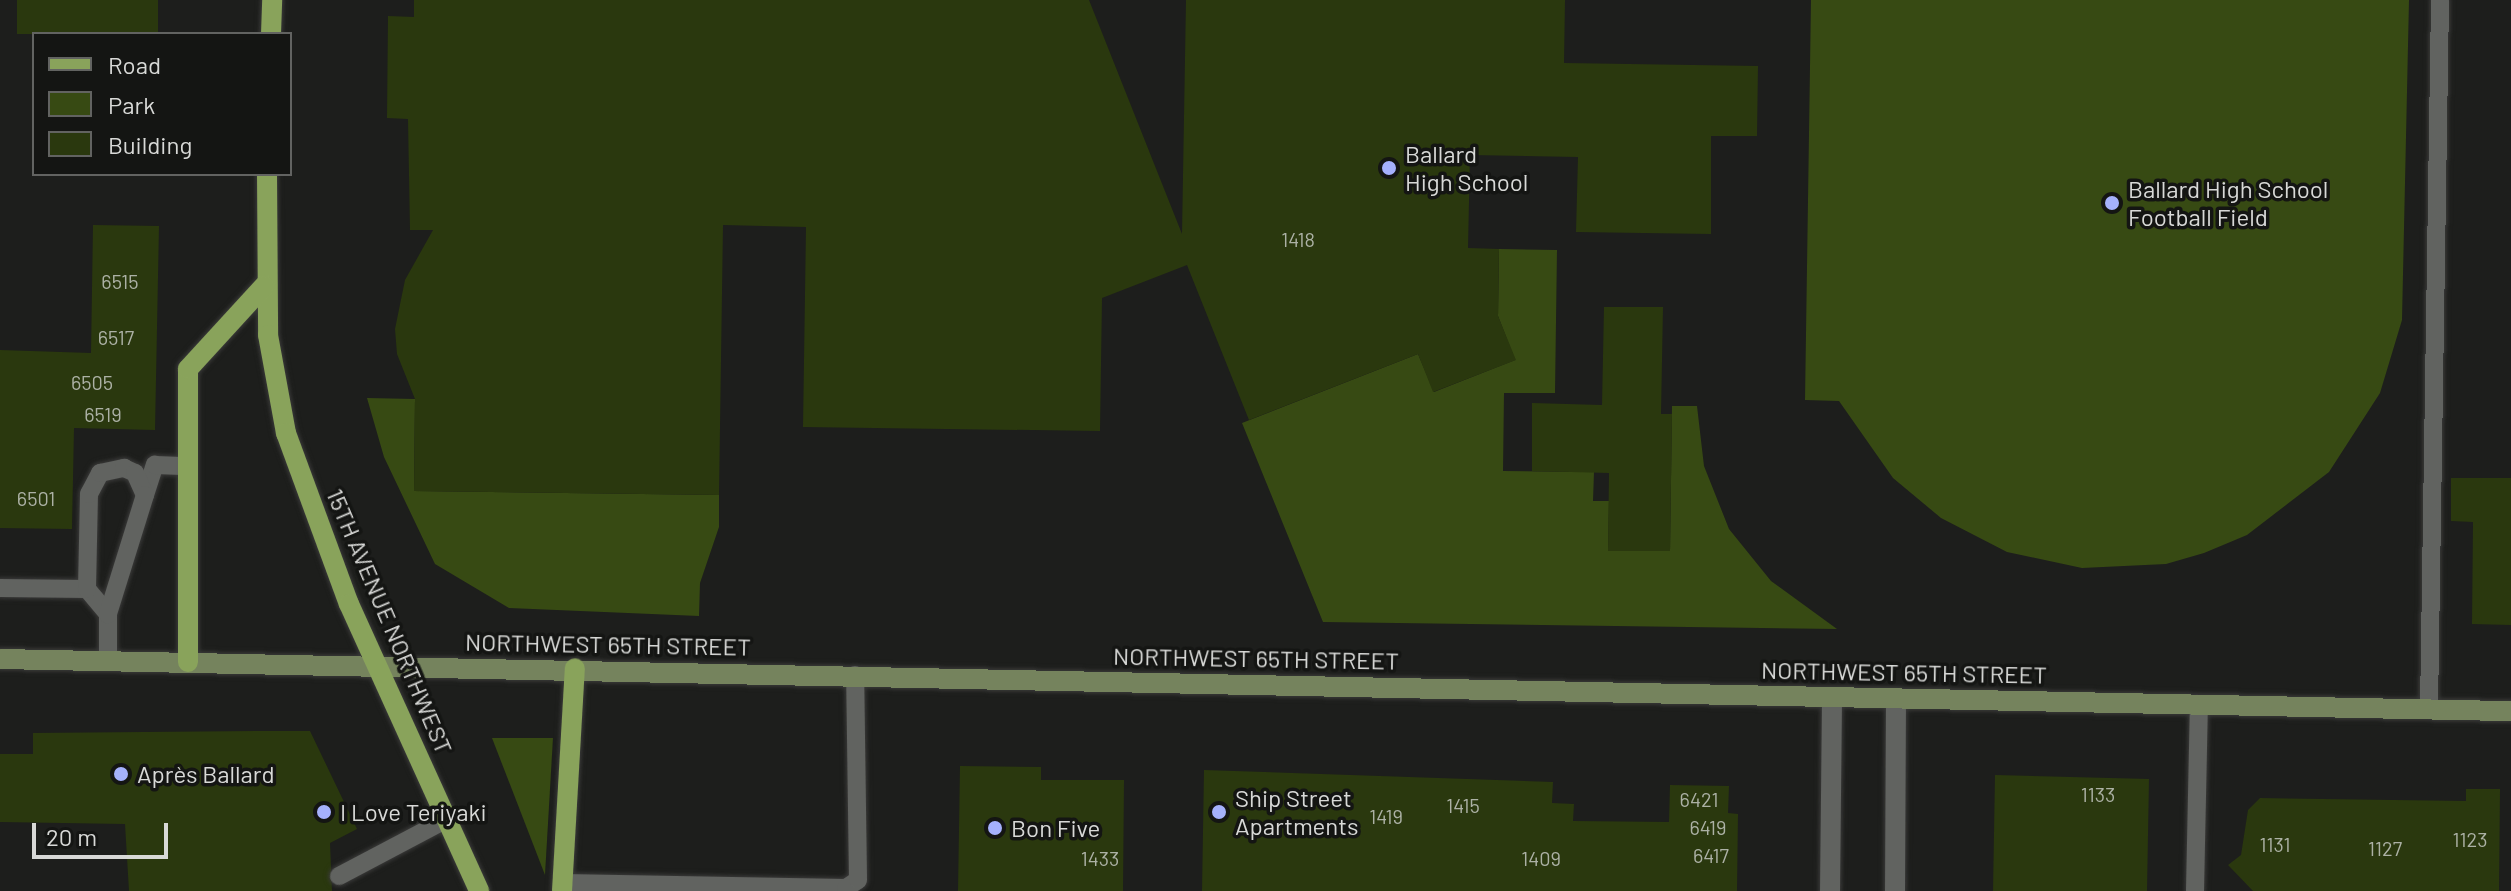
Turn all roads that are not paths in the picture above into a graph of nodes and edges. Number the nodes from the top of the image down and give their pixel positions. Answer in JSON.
{"nodes":[{"id":1,"x":272,"y":0,"type":"edge"},
{"id":2,"x":2440,"y":0,"type":"edge"},
{"id":3,"x":271,"y":32,"type":"edge"},
{"id":4,"x":267,"y":176,"type":"edge"},
{"id":5,"x":264,"y":286,"type":"junction"},
{"id":6,"x":189,"y":466,"type":"junction"},
{"id":7,"x":145,"y":495,"type":"junction"},
{"id":8,"x":0,"y":588,"type":"edge"},
{"id":9,"x":87,"y":589,"type":"junction"},
{"id":10,"x":108,"y":614,"type":"junction"},
{"id":11,"x":0,"y":659,"type":"edge"},
{"id":12,"x":108,"y":660,"type":"junction"},
{"id":13,"x":188,"y":662,"type":"junction"},
{"id":14,"x":376,"y":665,"type":"junction"},
{"id":15,"x":575,"y":668,"type":"junction"},
{"id":16,"x":855,"y":675,"type":"junction"},
{"id":17,"x":1832,"y":697,"type":"junction"},
{"id":18,"x":1896,"y":698,"type":"junction"},
{"id":19,"x":2199,"y":704,"type":"junction"},
{"id":20,"x":2429,"y":709,"type":"junction"},
{"id":21,"x":2511,"y":711,"type":"edge"},
{"id":22,"x":447,"y":819,"type":"junction"},
{"id":23,"x":339,"y":876,"type":"dead end"},
{"id":24,"x":563,"y":887,"type":"edge"},
{"id":25,"x":479,"y":891,"type":"edge"},
{"id":26,"x":1830,"y":891,"type":"edge"},
{"id":27,"x":1895,"y":891,"type":"edge"},
{"id":28,"x":2195,"y":891,"type":"edge"}],
"edges":[{"from":1,"to":3,"type":"main road"},
{"from":2,"to":20,"type":"lane"},
{"from":4,"to":5,"type":"main road","name":"15TH AVENUE NORTHWEST"},
{"from":5,"to":6,"type":"main road"},
{"from":5,"to":14,"type":"main road","name":"15TH AVENUE NORTHWEST"},
{"from":6,"to":7,"type":"lane"},
{"from":6,"to":13,"type":"main road"},
{"from":7,"to":9,"type":"lane"},
{"from":7,"to":10,"type":"lane"},
{"from":8,"to":9,"type":"lane"},
{"from":9,"to":10,"type":"lane"},
{"from":10,"to":12,"type":"lane"},
{"from":11,"to":12,"type":"street","name":"NORTHWEST 65TH STREET"},
{"from":12,"to":13,"type":"street","name":"NORTHWEST 65TH STREET"},
{"from":13,"to":14,"type":"street","name":"NORTHWEST 65TH STREET"},
{"from":14,"to":15,"type":"street","name":"NORTHWEST 65TH STREET"},
{"from":14,"to":22,"type":"main road","name":"15TH AVENUE NORTHWEST"},
{"from":15,"to":16,"type":"street","name":"NORTHWEST 65TH STREET"},
{"from":15,"to":24,"type":"main road"},
{"from":16,"to":17,"type":"street","name":"NORTHWEST 65TH STREET"},
{"from":16,"to":24,"type":"lane"},
{"from":17,"to":18,"type":"street","name":"NORTHWEST 65TH STREET"},
{"from":17,"to":26,"type":"street"},
{"from":18,"to":19,"type":"street","name":"NORTHWEST 65TH STREET"},
{"from":18,"to":27,"type":"street"},
{"from":19,"to":20,"type":"street","name":"NORTHWEST 65TH STREET"},
{"from":19,"to":28,"type":"lane"},
{"from":20,"to":21,"type":"street","name":"NORTHWEST 65TH STREET"},
{"from":22,"to":23,"type":"lane"},
{"from":22,"to":25,"type":"main road","name":"15TH AVENUE NORTHWEST"}]}
